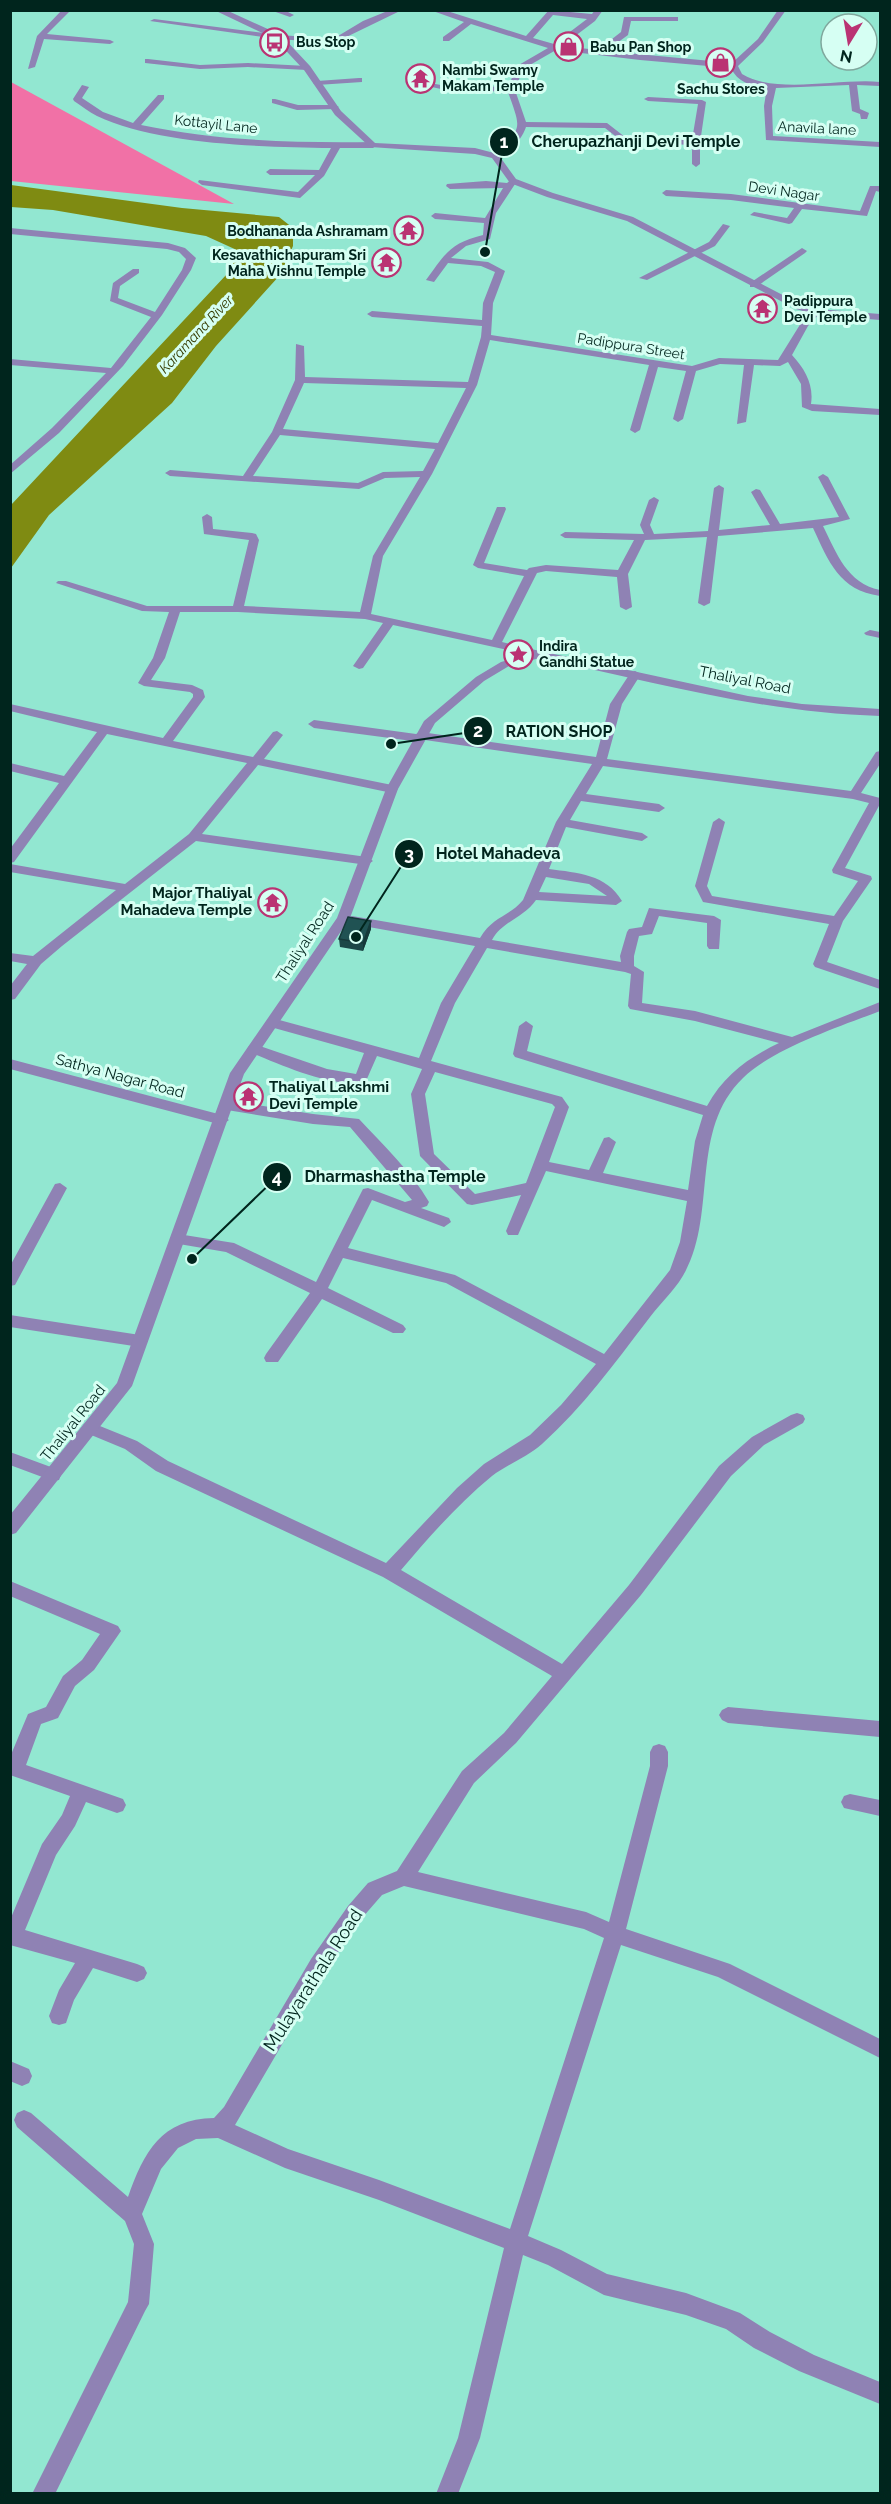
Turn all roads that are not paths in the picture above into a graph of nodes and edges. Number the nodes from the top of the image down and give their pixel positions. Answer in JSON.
{"nodes":[{"id":1,"x":67,"y":10,"type":"edge"},
{"id":2,"x":274,"y":10,"type":"edge"},
{"id":3,"x":398,"y":10,"type":"edge"},
{"id":4,"x":782,"y":10,"type":"edge"},
{"id":5,"x":440,"y":11,"type":"edge"},
{"id":6,"x":225,"y":12,"type":"edge"},
{"id":7,"x":553,"y":12,"type":"edge"},
{"id":8,"x":597,"y":14,"type":"edge"},
{"id":9,"x":290,"y":15,"type":"dead end"},
{"id":10,"x":675,"y":20,"type":"dead end"},
{"id":11,"x":154,"y":21,"type":"dead end"},
{"id":12,"x":470,"y":21,"type":"junction"},
{"id":13,"x":41,"y":36,"type":"junction"},
{"id":14,"x":277,"y":36,"type":"junction"},
{"id":15,"x":528,"y":38,"type":"junction"},
{"id":16,"x":446,"y":39,"type":"dead end"},
{"id":17,"x":110,"y":42,"type":"dead end"},
{"id":18,"x":555,"y":46,"type":"junction"},
{"id":19,"x":598,"y":53,"type":"junction"},
{"id":20,"x":147,"y":61,"type":"dead end"},
{"id":21,"x":734,"y":66,"type":"junction"},
{"id":22,"x":31,"y":67,"type":"dead end"},
{"id":23,"x":307,"y":68,"type":"junction"},
{"id":24,"x":359,"y":80,"type":"dead end"},
{"id":25,"x":413,"y":82,"type":"dead end"},
{"id":26,"x":317,"y":83,"type":"junction"},
{"id":27,"x":853,"y":83,"type":"junction"},
{"id":28,"x":880,"y":84,"type":"edge"},
{"id":29,"x":772,"y":85,"type":"junction"},
{"id":30,"x":85,"y":87,"type":"dead end"},
{"id":31,"x":511,"y":90,"type":"junction"},
{"id":32,"x":160,"y":97,"type":"dead end"},
{"id":33,"x":648,"y":99,"type":"dead end"},
{"id":34,"x":275,"y":102,"type":"dead end"},
{"id":35,"x":334,"y":108,"type":"junction"},
{"id":36,"x":864,"y":117,"type":"dead end"},
{"id":37,"x":523,"y":124,"type":"junction"},
{"id":38,"x":135,"y":126,"type":"junction"},
{"id":39,"x":696,"y":142,"type":"junction"},
{"id":40,"x":337,"y":145,"type":"junction"},
{"id":41,"x":374,"y":145,"type":"junction"},
{"id":42,"x":880,"y":145,"type":"edge"},
{"id":43,"x":495,"y":156,"type":"junction"},
{"id":44,"x":696,"y":165,"type":"dead end"},
{"id":45,"x":270,"y":172,"type":"dead end"},
{"id":46,"x":321,"y":173,"type":"junction"},
{"id":47,"x":202,"y":182,"type":"dead end"},
{"id":48,"x":511,"y":183,"type":"junction"},
{"id":49,"x":450,"y":186,"type":"dead end"},
{"id":50,"x":880,"y":189,"type":"edge"},
{"id":51,"x":666,"y":193,"type":"dead end"},
{"id":52,"x":800,"y":207,"type":"junction"},
{"id":53,"x":754,"y":215,"type":"dead end"},
{"id":54,"x":435,"y":216,"type":"dead end"},
{"id":55,"x":488,"y":221,"type":"junction"},
{"id":56,"x":726,"y":226,"type":"dead end"},
{"id":57,"x":10,"y":231,"type":"edge"},
{"id":58,"x":694,"y":251,"type":"junction"},
{"id":59,"x":801,"y":251,"type":"dead end"},
{"id":60,"x":446,"y":260,"type":"junction"},
{"id":61,"x":136,"y":271,"type":"dead end"},
{"id":62,"x":644,"y":278,"type":"dead end"},
{"id":63,"x":431,"y":280,"type":"dead end"},
{"id":64,"x":753,"y":285,"type":"junction"},
{"id":65,"x":816,"y":312,"type":"junction"},
{"id":66,"x":372,"y":314,"type":"dead end"},
{"id":67,"x":156,"y":316,"type":"junction"},
{"id":68,"x":880,"y":317,"type":"edge"},
{"id":69,"x":486,"y":323,"type":"junction"},
{"id":70,"x":486,"y":337,"type":"junction"},
{"id":71,"x":299,"y":346,"type":"dead end"},
{"id":72,"x":787,"y":356,"type":"junction"},
{"id":73,"x":10,"y":362,"type":"edge"},
{"id":74,"x":749,"y":363,"type":"junction"},
{"id":75,"x":654,"y":364,"type":"junction"},
{"id":76,"x":692,"y":369,"type":"junction"},
{"id":77,"x":112,"y":371,"type":"junction"},
{"id":78,"x":300,"y":380,"type":"junction"},
{"id":79,"x":472,"y":386,"type":"junction"},
{"id":80,"x":880,"y":411,"type":"edge"},
{"id":81,"x":678,"y":419,"type":"dead end"},
{"id":82,"x":741,"y":422,"type":"dead end"},
{"id":83,"x":636,"y":430,"type":"dead end"},
{"id":84,"x":277,"y":432,"type":"junction"},
{"id":85,"x":441,"y":446,"type":"junction"},
{"id":86,"x":10,"y":471,"type":"edge"},
{"id":87,"x":170,"y":473,"type":"dead end"},
{"id":88,"x":428,"y":474,"type":"junction"},
{"id":89,"x":823,"y":477,"type":"dead end"},
{"id":90,"x":246,"y":479,"type":"junction"},
{"id":91,"x":719,"y":488,"type":"dead end"},
{"id":92,"x":756,"y":492,"type":"dead end"},
{"id":93,"x":654,"y":500,"type":"dead end"},
{"id":94,"x":501,"y":509,"type":"dead end"},
{"id":95,"x":207,"y":517,"type":"dead end"},
{"id":96,"x":817,"y":524,"type":"junction"},
{"id":97,"x":778,"y":528,"type":"junction"},
{"id":98,"x":711,"y":533,"type":"junction"},
{"id":99,"x":565,"y":535,"type":"dead end"},
{"id":100,"x":645,"y":537,"type":"junction"},
{"id":101,"x":530,"y":574,"type":"junction"},
{"id":102,"x":622,"y":574,"type":"junction"},
{"id":103,"x":62,"y":583,"type":"dead end"},
{"id":104,"x":880,"y":593,"type":"edge"},
{"id":105,"x":704,"y":603,"type":"dead end"},
{"id":106,"x":626,"y":607,"type":"dead end"},
{"id":107,"x":176,"y":609,"type":"junction"},
{"id":108,"x":238,"y":609,"type":"junction"},
{"id":109,"x":365,"y":616,"type":"junction"},
{"id":110,"x":391,"y":620,"type":"junction"},
{"id":111,"x":496,"y":643,"type":"junction"},
{"id":112,"x":540,"y":654,"type":"junction"},
{"id":113,"x":359,"y":666,"type":"dead end"},
{"id":114,"x":635,"y":674,"type":"junction"},
{"id":115,"x":10,"y":707,"type":"edge"},
{"id":116,"x":880,"y":713,"type":"edge"},
{"id":117,"x":314,"y":723,"type":"dead end"},
{"id":118,"x":104,"y":730,"type":"junction"},
{"id":119,"x":277,"y":735,"type":"dead end"},
{"id":120,"x":421,"y":737,"type":"junction"},
{"id":121,"x":166,"y":742,"type":"junction"},
{"id":122,"x":880,"y":755,"type":"edge"},
{"id":123,"x":601,"y":760,"type":"junction"},
{"id":124,"x":257,"y":761,"type":"junction"},
{"id":125,"x":10,"y":767,"type":"edge"},
{"id":126,"x":68,"y":781,"type":"junction"},
{"id":127,"x":392,"y":789,"type":"junction"},
{"id":128,"x":854,"y":795,"type":"junction"},
{"id":129,"x":577,"y":797,"type":"junction"},
{"id":130,"x":878,"y":802,"type":"edge"},
{"id":131,"x":659,"y":808,"type":"dead end"},
{"id":132,"x":562,"y":822,"type":"junction"},
{"id":133,"x":719,"y":822,"type":"dead end"},
{"id":134,"x":193,"y":837,"type":"junction"},
{"id":135,"x":642,"y":837,"type":"dead end"},
{"id":136,"x":10,"y":859,"type":"edge"},
{"id":137,"x":367,"y":861,"type":"junction"},
{"id":138,"x":10,"y":867,"type":"edge"},
{"id":139,"x":541,"y":873,"type":"junction"},
{"id":140,"x":127,"y":888,"type":"junction"},
{"id":141,"x":531,"y":896,"type":"junction"},
{"id":142,"x":719,"y":902,"type":"junction"},
{"id":143,"x":343,"y":918,"type":"junction"},
{"id":144,"x":714,"y":920,"type":"junction"},
{"id":145,"x":837,"y":921,"type":"junction"},
{"id":146,"x":483,"y":942,"type":"junction"},
{"id":147,"x":714,"y":946,"type":"dead end"},
{"id":148,"x":10,"y":957,"type":"edge"},
{"id":149,"x":36,"y":961,"type":"junction"},
{"id":150,"x":628,"y":968,"type":"junction"},
{"id":151,"x":880,"y":985,"type":"edge"},
{"id":152,"x":10,"y":996,"type":"edge"},
{"id":153,"x":880,"y":1006,"type":"edge"},
{"id":154,"x":272,"y":1023,"type":"junction"},
{"id":155,"x":526,"y":1026,"type":"dead end"},
{"id":156,"x":795,"y":1042,"type":"junction"},
{"id":157,"x":254,"y":1048,"type":"junction"},
{"id":158,"x":372,"y":1050,"type":"junction"},
{"id":159,"x":10,"y":1064,"type":"edge"},
{"id":160,"x":426,"y":1066,"type":"junction"},
{"id":161,"x":227,"y":1105,"type":"junction"},
{"id":162,"x":710,"y":1112,"type":"junction"},
{"id":163,"x":222,"y":1120,"type":"junction"},
{"id":164,"x":609,"y":1142,"type":"dead end"},
{"id":165,"x":541,"y":1165,"type":"junction"},
{"id":166,"x":594,"y":1176,"type":"junction"},
{"id":167,"x":532,"y":1187,"type":"junction"},
{"id":168,"x":60,"y":1188,"type":"dead end"},
{"id":169,"x":695,"y":1197,"type":"junction"},
{"id":170,"x":405,"y":1207,"type":"junction"},
{"id":171,"x":444,"y":1222,"type":"dead end"},
{"id":172,"x":513,"y":1231,"type":"dead end"},
{"id":173,"x":178,"y":1239,"type":"junction"},
{"id":174,"x":339,"y":1251,"type":"junction"},
{"id":175,"x":10,"y":1281,"type":"edge"},
{"id":176,"x":320,"y":1291,"type":"junction"},
{"id":177,"x":10,"y":1320,"type":"edge"},
{"id":178,"x":398,"y":1329,"type":"dead end"},
{"id":179,"x":140,"y":1341,"type":"junction"},
{"id":180,"x":272,"y":1358,"type":"dead end"},
{"id":181,"x":608,"y":1363,"type":"junction"},
{"id":182,"x":797,"y":1419,"type":"dead end"},
{"id":183,"x":90,"y":1428,"type":"junction"},
{"id":184,"x":10,"y":1458,"type":"edge"},
{"id":185,"x":53,"y":1475,"type":"junction"},
{"id":186,"x":10,"y":1528,"type":"edge"},
{"id":187,"x":389,"y":1572,"type":"junction"},
{"id":188,"x":10,"y":1588,"type":"edge"},
{"id":189,"x":563,"y":1673,"type":"junction"},
{"id":190,"x":728,"y":1715,"type":"dead end"},
{"id":191,"x":880,"y":1729,"type":"edge"},
{"id":192,"x":659,"y":1752,"type":"dead end"},
{"id":193,"x":13,"y":1768,"type":"edge"},
{"id":194,"x":81,"y":1792,"type":"junction"},
{"id":195,"x":850,"y":1802,"type":"dead end"},
{"id":196,"x":117,"y":1805,"type":"dead end"},
{"id":197,"x":880,"y":1808,"type":"edge"},
{"id":198,"x":404,"y":1877,"type":"junction"},
{"id":199,"x":615,"y":1934,"type":"junction"},
{"id":200,"x":88,"y":1959,"type":"junction"},
{"id":201,"x":137,"y":1973,"type":"dead end"},
{"id":202,"x":59,"y":2016,"type":"dead end"},
{"id":203,"x":880,"y":2049,"type":"edge"},
{"id":204,"x":24,"y":2120,"type":"dead end"},
{"id":205,"x":219,"y":2128,"type":"junction"},
{"id":206,"x":132,"y":2214,"type":"junction"},
{"id":207,"x":516,"y":2242,"type":"junction"},
{"id":208,"x":880,"y":2393,"type":"edge"},
{"id":209,"x":43,"y":2493,"type":"edge"},
{"id":210,"x":447,"y":2493,"type":"edge"}],
"edges":[{"from":1,"to":13,"type":"street"},
{"from":2,"to":9,"type":"street"},
{"from":3,"to":14,"type":"street"},
{"from":4,"to":21,"type":"street"},
{"from":5,"to":12,"type":"street"},
{"from":6,"to":14,"type":"street"},
{"from":7,"to":8,"type":"street"},
{"from":7,"to":15,"type":"street"},
{"from":8,"to":18,"type":"street"},
{"from":10,"to":19,"type":"street"},
{"from":11,"to":14,"type":"street"},
{"from":12,"to":15,"type":"street"},
{"from":12,"to":16,"type":"street"},
{"from":13,"to":17,"type":"street"},
{"from":13,"to":22,"type":"street"},
{"from":14,"to":23,"type":"street"},
{"from":15,"to":18,"type":"street"},
{"from":18,"to":19,"type":"street"},
{"from":18,"to":31,"type":"street"},
{"from":19,"to":21,"type":"street"},
{"from":20,"to":23,"type":"street"},
{"from":21,"to":29,"type":"street"},
{"from":23,"to":26,"type":"street"},
{"from":24,"to":26,"type":"street"},
{"from":25,"to":31,"type":"street"},
{"from":26,"to":35,"type":"street"},
{"from":27,"to":28,"type":"street"},
{"from":27,"to":29,"type":"street"},
{"from":27,"to":36,"type":"street"},
{"from":29,"to":42,"type":"street","name":"Anavila lane"},
{"from":30,"to":38,"type":"street","name":"Kottayil Lane"},
{"from":31,"to":37,"type":"street"},
{"from":32,"to":38,"type":"street"},
{"from":33,"to":39,"type":"street"},
{"from":34,"to":35,"type":"street"},
{"from":35,"to":41,"type":"street"},
{"from":37,"to":39,"type":"street"},
{"from":37,"to":43,"type":"street"},
{"from":38,"to":40,"type":"street","name":"Kottayil Lane"},
{"from":39,"to":44,"type":"street"},
{"from":40,"to":41,"type":"street","name":"Kottayil Lane"},
{"from":40,"to":46,"type":"street"},
{"from":41,"to":43,"type":"street","name":"Kottayil Lane"},
{"from":43,"to":48,"type":"street"},
{"from":45,"to":46,"type":"street"},
{"from":46,"to":47,"type":"street"},
{"from":48,"to":49,"type":"street"},
{"from":48,"to":55,"type":"street"},
{"from":48,"to":58,"type":"street"},
{"from":50,"to":52,"type":"street","name":"Devi Nagar"},
{"from":51,"to":52,"type":"street","name":"Devi Nagar"},
{"from":52,"to":53,"type":"street"},
{"from":54,"to":55,"type":"street"},
{"from":55,"to":60,"type":"street"},
{"from":56,"to":58,"type":"street"},
{"from":57,"to":67,"type":"street"},
{"from":58,"to":62,"type":"street"},
{"from":58,"to":64,"type":"street"},
{"from":59,"to":64,"type":"street"},
{"from":60,"to":63,"type":"street"},
{"from":60,"to":69,"type":"street"},
{"from":61,"to":67,"type":"street"},
{"from":64,"to":65,"type":"street"},
{"from":65,"to":68,"type":"street"},
{"from":65,"to":72,"type":"street"},
{"from":66,"to":69,"type":"street"},
{"from":67,"to":77,"type":"street"},
{"from":69,"to":70,"type":"street"},
{"from":70,"to":75,"type":"street","name":"Padippura Street"},
{"from":70,"to":79,"type":"street"},
{"from":71,"to":78,"type":"street"},
{"from":72,"to":74,"type":"street","name":"Padippura Street"},
{"from":72,"to":80,"type":"street"},
{"from":73,"to":77,"type":"street"},
{"from":74,"to":76,"type":"street","name":"Padippura Street"},
{"from":74,"to":82,"type":"street"},
{"from":75,"to":76,"type":"street","name":"Padippura Street"},
{"from":75,"to":83,"type":"street"},
{"from":76,"to":81,"type":"street"},
{"from":77,"to":86,"type":"street"},
{"from":78,"to":79,"type":"street"},
{"from":78,"to":84,"type":"street"},
{"from":79,"to":85,"type":"street"},
{"from":84,"to":85,"type":"street"},
{"from":84,"to":90,"type":"street"},
{"from":85,"to":88,"type":"street"},
{"from":87,"to":90,"type":"street"},
{"from":88,"to":90,"type":"street"},
{"from":88,"to":109,"type":"street"},
{"from":89,"to":96,"type":"street"},
{"from":91,"to":98,"type":"street"},
{"from":92,"to":97,"type":"street"},
{"from":93,"to":100,"type":"street"},
{"from":94,"to":101,"type":"street"},
{"from":95,"to":108,"type":"street"},
{"from":96,"to":97,"type":"street"},
{"from":96,"to":104,"type":"street"},
{"from":97,"to":98,"type":"street"},
{"from":98,"to":100,"type":"street"},
{"from":98,"to":105,"type":"street"},
{"from":99,"to":100,"type":"street"},
{"from":100,"to":102,"type":"street"},
{"from":101,"to":102,"type":"street"},
{"from":101,"to":111,"type":"street"},
{"from":102,"to":106,"type":"street"},
{"from":103,"to":107,"type":"street"},
{"from":107,"to":108,"type":"street"},
{"from":107,"to":121,"type":"street"},
{"from":108,"to":109,"type":"street"},
{"from":109,"to":110,"type":"street"},
{"from":110,"to":111,"type":"street"},
{"from":110,"to":113,"type":"street"},
{"from":111,"to":112,"type":"street"},
{"from":112,"to":114,"type":"street","name":"Thaliyal Road"},
{"from":112,"to":120,"type":"street","name":"Thaliyal Road"},
{"from":114,"to":116,"type":"street","name":"Thaliyal Road"},
{"from":114,"to":123,"type":"street"},
{"from":115,"to":118,"type":"street"},
{"from":117,"to":120,"type":"street"},
{"from":118,"to":121,"type":"street"},
{"from":118,"to":126,"type":"street"},
{"from":119,"to":124,"type":"street"},
{"from":120,"to":123,"type":"street"},
{"from":120,"to":127,"type":"street","name":"Thaliyal Road"},
{"from":121,"to":124,"type":"street"},
{"from":122,"to":128,"type":"street"},
{"from":123,"to":128,"type":"street"},
{"from":123,"to":129,"type":"street"},
{"from":124,"to":127,"type":"street"},
{"from":124,"to":134,"type":"street"},
{"from":125,"to":126,"type":"street"},
{"from":126,"to":136,"type":"street"},
{"from":127,"to":137,"type":"street","name":"Thaliyal Road"},
{"from":128,"to":130,"type":"street"},
{"from":129,"to":131,"type":"street"},
{"from":129,"to":132,"type":"street"},
{"from":130,"to":145,"type":"street"},
{"from":132,"to":135,"type":"street"},
{"from":132,"to":139,"type":"street"},
{"from":133,"to":142,"type":"street"},
{"from":134,"to":137,"type":"street"},
{"from":134,"to":140,"type":"street"},
{"from":137,"to":143,"type":"street","name":"Thaliyal Road"},
{"from":138,"to":140,"type":"street"},
{"from":139,"to":141,"type":"street"},
{"from":139,"to":141,"type":"street"},
{"from":140,"to":149,"type":"street"},
{"from":141,"to":146,"type":"street"},
{"from":142,"to":144,"type":"street"},
{"from":142,"to":145,"type":"street"},
{"from":143,"to":146,"type":"street"},
{"from":143,"to":154,"type":"street","name":"Thaliyal Road"},
{"from":144,"to":147,"type":"street"},
{"from":144,"to":150,"type":"street"},
{"from":145,"to":151,"type":"street"},
{"from":146,"to":150,"type":"street"},
{"from":146,"to":160,"type":"street"},
{"from":148,"to":149,"type":"street"},
{"from":149,"to":152,"type":"street"},
{"from":150,"to":156,"type":"street"},
{"from":153,"to":156,"type":"street"},
{"from":154,"to":157,"type":"street","name":"Thaliyal Road"},
{"from":154,"to":158,"type":"street"},
{"from":155,"to":162,"type":"street"},
{"from":156,"to":162,"type":"street"},
{"from":157,"to":158,"type":"street"},
{"from":157,"to":161,"type":"street","name":"Thaliyal Road"},
{"from":158,"to":160,"type":"street"},
{"from":159,"to":163,"type":"street","name":"Sathya Nagar Road"},
{"from":160,"to":165,"type":"street"},
{"from":160,"to":167,"type":"street"},
{"from":161,"to":163,"type":"street","name":"Thaliyal Road"},
{"from":161,"to":170,"type":"street"},
{"from":162,"to":169,"type":"street"},
{"from":163,"to":173,"type":"street","name":"Thaliyal Road"},
{"from":164,"to":166,"type":"street"},
{"from":165,"to":166,"type":"street"},
{"from":165,"to":167,"type":"street"},
{"from":166,"to":169,"type":"street"},
{"from":167,"to":172,"type":"street"},
{"from":168,"to":175,"type":"street"},
{"from":169,"to":181,"type":"street"},
{"from":170,"to":171,"type":"street"},
{"from":170,"to":174,"type":"street"},
{"from":173,"to":176,"type":"street"},
{"from":173,"to":179,"type":"street","name":"Thaliyal Road"},
{"from":174,"to":176,"type":"street"},
{"from":174,"to":181,"type":"street"},
{"from":176,"to":178,"type":"street"},
{"from":176,"to":180,"type":"street"},
{"from":177,"to":179,"type":"street"},
{"from":179,"to":183,"type":"street","name":"Thaliyal Road"},
{"from":181,"to":187,"type":"street"},
{"from":182,"to":189,"type":"street"},
{"from":183,"to":185,"type":"street","name":"Thaliyal Road"},
{"from":183,"to":187,"type":"street"},
{"from":184,"to":185,"type":"street"},
{"from":185,"to":186,"type":"street","name":"Thaliyal Road"},
{"from":187,"to":189,"type":"street"},
{"from":188,"to":193,"type":"street"},
{"from":189,"to":198,"type":"street"},
{"from":190,"to":191,"type":"street"},
{"from":192,"to":199,"type":"street"},
{"from":193,"to":194,"type":"street"},
{"from":194,"to":196,"type":"street"},
{"from":194,"to":200,"type":"street"},
{"from":195,"to":197,"type":"street"},
{"from":198,"to":199,"type":"street"},
{"from":198,"to":205,"type":"street","name":"Mulayarathala Road"},
{"from":199,"to":203,"type":"street"},
{"from":199,"to":207,"type":"street"},
{"from":200,"to":201,"type":"street"},
{"from":200,"to":202,"type":"street"},
{"from":204,"to":206,"type":"street"},
{"from":205,"to":206,"type":"street"},
{"from":205,"to":207,"type":"street"},
{"from":206,"to":209,"type":"street"},
{"from":207,"to":208,"type":"street"},
{"from":207,"to":210,"type":"street"}]}
